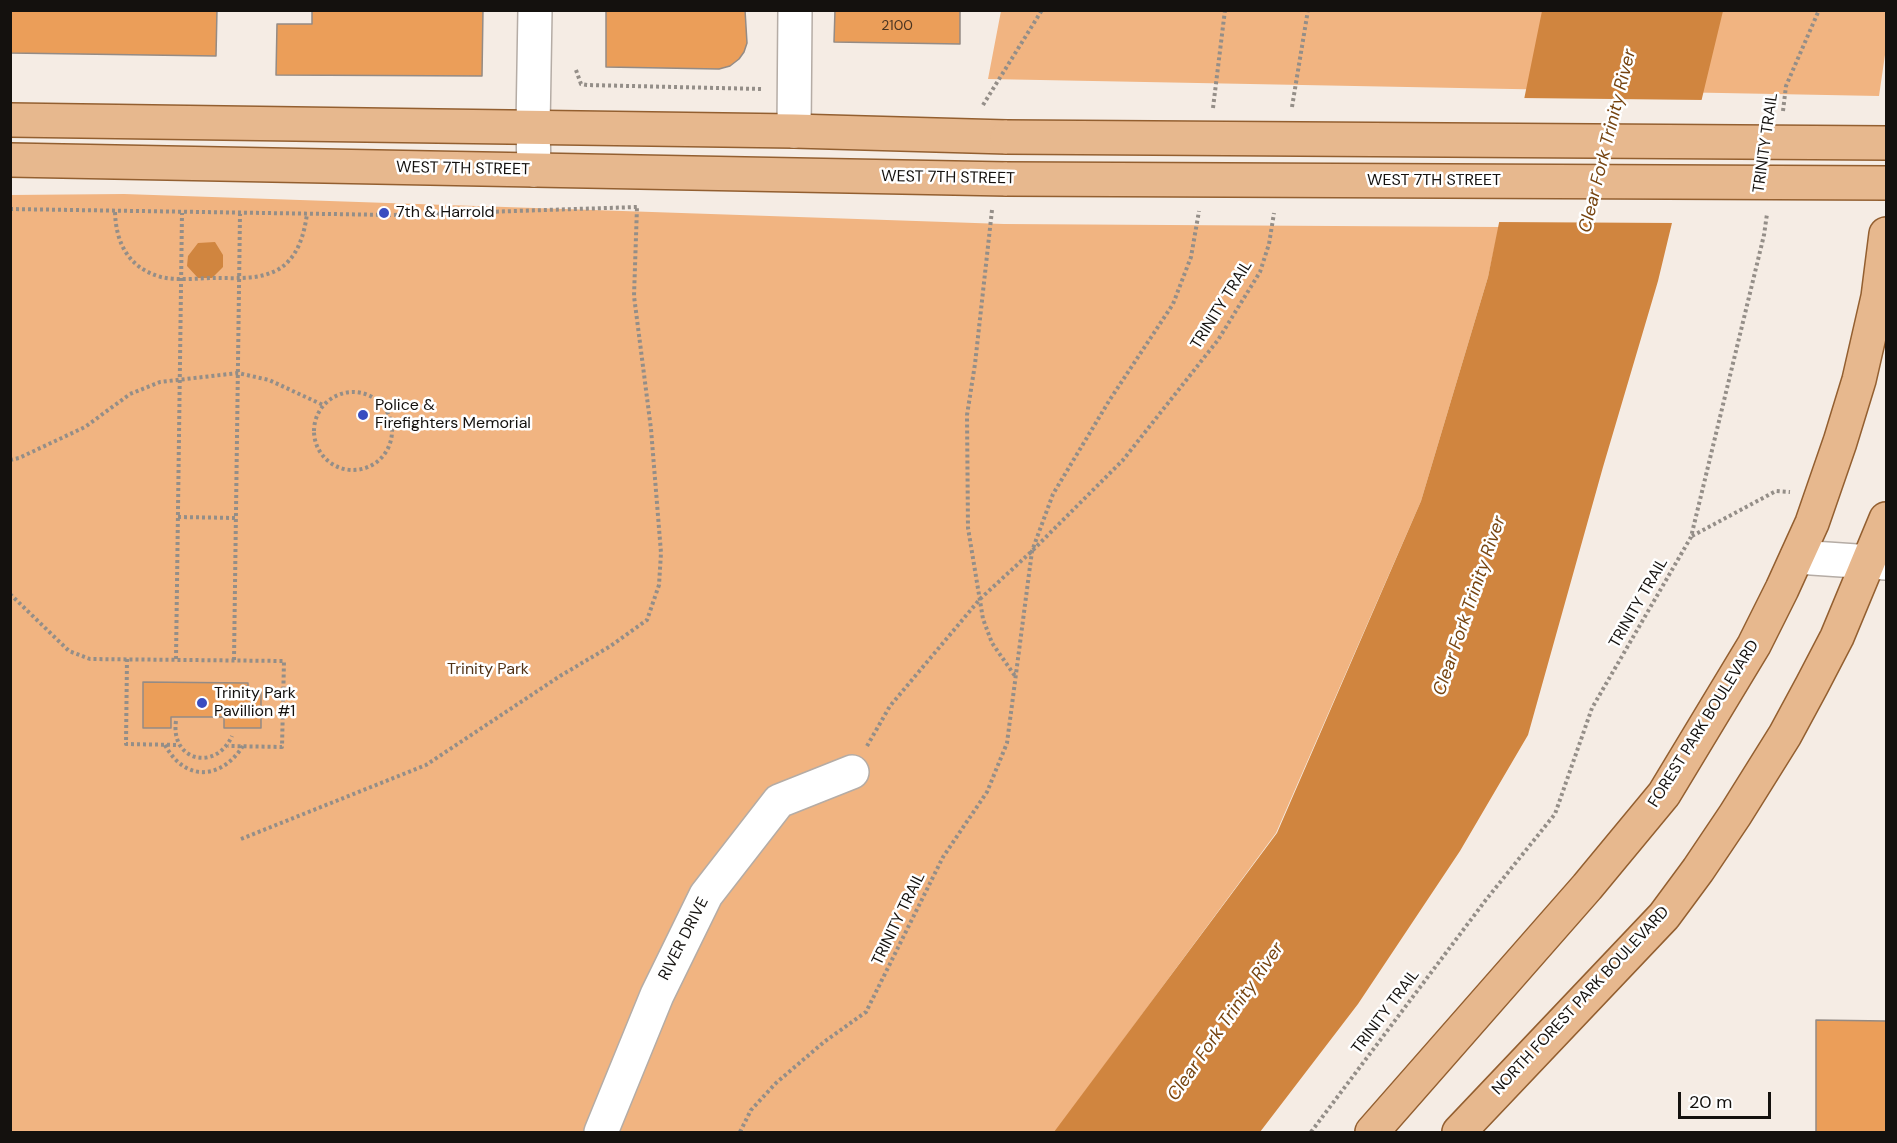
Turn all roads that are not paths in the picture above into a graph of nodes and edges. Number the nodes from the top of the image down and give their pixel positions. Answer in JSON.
{"nodes":[{"id":1,"x":536,"y":10,"type":"edge"},
{"id":2,"x":795,"y":10,"type":"edge"},
{"id":3,"x":10,"y":120,"type":"edge"},
{"id":4,"x":533,"y":127,"type":"junction"},
{"id":5,"x":794,"y":131,"type":"junction"},
{"id":6,"x":1887,"y":143,"type":"edge"},
{"id":7,"x":10,"y":160,"type":"edge"},
{"id":8,"x":534,"y":170,"type":"junction"},
{"id":9,"x":1887,"y":183,"type":"edge"},
{"id":10,"x":1887,"y":234,"type":"edge"},
{"id":11,"x":1887,"y":519,"type":"edge"},
{"id":12,"x":1797,"y":557,"type":"junction"},
{"id":13,"x":1877,"y":562,"type":"edge"},
{"id":14,"x":852,"y":772,"type":"road end"},
{"id":15,"x":601,"y":1132,"type":"edge"},
{"id":16,"x":1372,"y":1132,"type":"edge"},
{"id":17,"x":1459,"y":1132,"type":"edge"}],
"edges":[{"from":1,"to":4,"type":"street"},
{"from":2,"to":5,"type":"street"},
{"from":3,"to":4,"type":"main road"},
{"from":4,"to":5,"type":"main road"},
{"from":4,"to":8,"type":"street"},
{"from":5,"to":6,"type":"main road","bridge":true},
{"from":7,"to":8,"type":"main road","name":"WEST 7TH STREET"},
{"from":8,"to":9,"type":"main road","name":"WEST 7TH STREET","bridge":true},
{"from":10,"to":12,"type":"main road","name":"FOREST PARK BOULEVARD"},
{"from":11,"to":13,"type":"main road","name":"NORTH FOREST PARK BOULEVARD"},
{"from":12,"to":13,"type":"street"},
{"from":12,"to":16,"type":"main road","name":"FOREST PARK BOULEVARD"},
{"from":13,"to":17,"type":"main road","name":"NORTH FOREST PARK BOULEVARD"},
{"from":14,"to":15,"type":"street","name":"RIVER DRIVE"}]}
